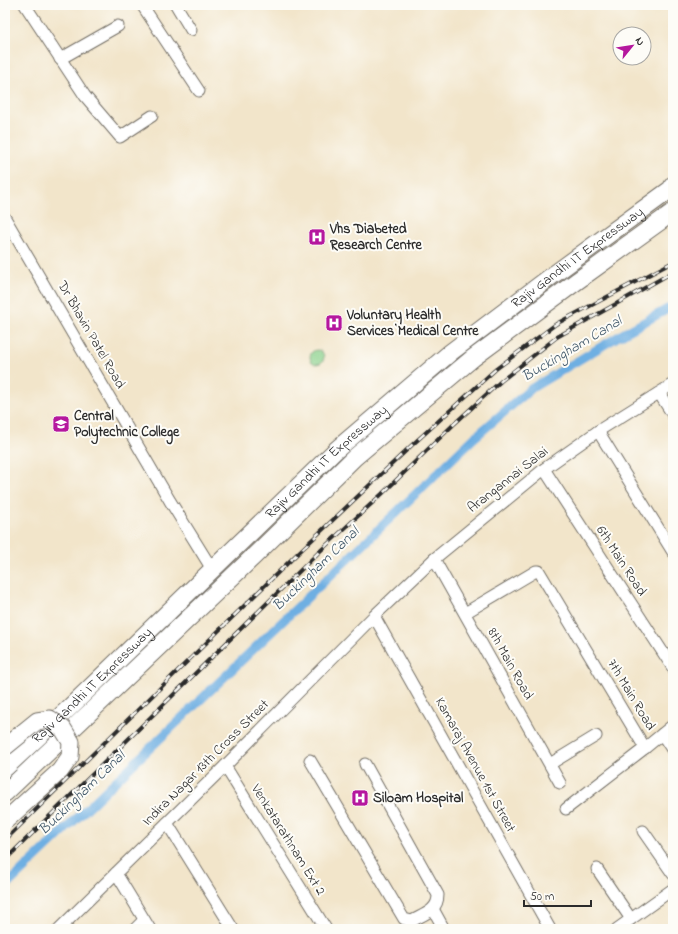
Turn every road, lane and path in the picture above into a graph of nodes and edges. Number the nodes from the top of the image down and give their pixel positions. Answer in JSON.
{"nodes":[{"id":1,"x":25,"y":5,"type":"edge"},
{"id":2,"x":142,"y":5,"type":"edge"},
{"id":3,"x":176,"y":5,"type":"edge"},
{"id":4,"x":118,"y":26,"type":"dead end"},
{"id":5,"x":191,"y":30,"type":"dead end"},
{"id":6,"x":60,"y":59,"type":"junction"},
{"id":7,"x":199,"y":92,"type":"dead end"},
{"id":8,"x":152,"y":116,"type":"dead end"},
{"id":9,"x":673,"y":185,"type":"edge"},
{"id":10,"x":673,"y":201,"type":"edge"},
{"id":11,"x":673,"y":212,"type":"edge"},
{"id":12,"x":5,"y":218,"type":"edge"},
{"id":13,"x":543,"y":306,"type":"junction"},
{"id":14,"x":673,"y":384,"type":"edge"},
{"id":15,"x":659,"y":393,"type":"junction"},
{"id":16,"x":673,"y":415,"type":"edge"},
{"id":17,"x":598,"y":430,"type":"junction"},
{"id":18,"x":544,"y":469,"type":"junction"},
{"id":19,"x":673,"y":552,"type":"edge"},
{"id":20,"x":434,"y":559,"type":"junction"},
{"id":21,"x":212,"y":569,"type":"junction"},
{"id":22,"x":465,"y":613,"type":"junction"},
{"id":23,"x":374,"y":616,"type":"junction"},
{"id":24,"x":673,"y":668,"type":"edge"},
{"id":25,"x":673,"y":725,"type":"edge"},
{"id":26,"x":662,"y":734,"type":"junction"},
{"id":27,"x":596,"y":736,"type":"dead end"},
{"id":28,"x":5,"y":747,"type":"edge"},
{"id":29,"x":645,"y":748,"type":"junction"},
{"id":30,"x":673,"y":751,"type":"edge"},
{"id":31,"x":310,"y":760,"type":"dead end"},
{"id":32,"x":365,"y":764,"type":"dead end"},
{"id":33,"x":550,"y":764,"type":"junction"},
{"id":34,"x":225,"y":766,"type":"junction"},
{"id":35,"x":5,"y":768,"type":"edge"},
{"id":36,"x":560,"y":783,"type":"dead end"},
{"id":37,"x":5,"y":793,"type":"edge"},
{"id":38,"x":566,"y":809,"type":"dead end"},
{"id":39,"x":5,"y":821,"type":"edge"},
{"id":40,"x":167,"y":823,"type":"junction"},
{"id":41,"x":643,"y":831,"type":"dead end"},
{"id":42,"x":597,"y":869,"type":"dead end"},
{"id":43,"x":116,"y":873,"type":"junction"},
{"id":44,"x":673,"y":874,"type":"edge"},
{"id":45,"x":673,"y":889,"type":"edge"},
{"id":46,"x":433,"y":909,"type":"junction"},
{"id":47,"x":631,"y":919,"type":"junction"},
{"id":48,"x":147,"y":925,"type":"edge"},
{"id":49,"x":59,"y":929,"type":"edge"},
{"id":50,"x":135,"y":929,"type":"edge"},
{"id":51,"x":233,"y":929,"type":"edge"},
{"id":52,"x":326,"y":929,"type":"edge"},
{"id":53,"x":444,"y":929,"type":"edge"},
{"id":54,"x":550,"y":929,"type":"edge"},
{"id":55,"x":617,"y":929,"type":"edge"}],
"edges":[{"from":1,"to":6,"type":"street"},
{"from":2,"to":7,"type":"street"},
{"from":3,"to":5,"type":"street"},
{"from":4,"to":6,"type":"street"},
{"from":6,"to":8,"type":"street"},
{"from":9,"to":21,"type":"main road","name":"Rajiv Gandhi IT Expressway"},
{"from":10,"to":13,"type":"main road"},
{"from":11,"to":13,"type":"main road","name":"Rajiv Gandhi IT Expressway"},
{"from":12,"to":21,"type":"street","name":"Dr Bhavin Patel Road"},
{"from":13,"to":37,"type":"main road","name":"Rajiv Gandhi IT Expressway"},
{"from":14,"to":15,"type":"street","name":"Arangannai Salai"},
{"from":15,"to":16,"type":"street"},
{"from":15,"to":17,"type":"street","name":"Arangannai Salai"},
{"from":17,"to":18,"type":"street","name":"Arangannai Salai"},
{"from":17,"to":19,"type":"street"},
{"from":18,"to":20,"type":"street","name":"Arangannai Salai"},
{"from":18,"to":24,"type":"street","name":"6th Main Road"},
{"from":20,"to":22,"type":"street","name":"8th Main Road"},
{"from":20,"to":23,"type":"street","name":"Arangannai Salai"},
{"from":21,"to":35,"type":"main road","name":"Rajiv Gandhi IT Expressway"},
{"from":22,"to":29,"type":"street","name":"7th Main Road"},
{"from":22,"to":33,"type":"street","name":"8th Main Road"},
{"from":23,"to":34,"type":"street","name":"Indira Nagar 13th Cross Street"},
{"from":23,"to":54,"type":"street","name":"Kamaraj Avenue 1st Street"},
{"from":25,"to":26,"type":"street"},
{"from":26,"to":29,"type":"street"},
{"from":26,"to":30,"type":"street"},
{"from":27,"to":33,"type":"street"},
{"from":28,"to":39,"type":"main road","bridge":true},
{"from":29,"to":38,"type":"street","name":"7th Main Road"},
{"from":31,"to":46,"type":"street"},
{"from":32,"to":46,"type":"street"},
{"from":33,"to":36,"type":"street","name":"8th Main Road"},
{"from":34,"to":40,"type":"street","name":"Indira Nagar 13th Cross Street"},
{"from":34,"to":52,"type":"street","name":"Venkatarathnam Ext 2"},
{"from":40,"to":43,"type":"street","name":"Indira Nagar 13th Cross Street"},
{"from":40,"to":51,"type":"street"},
{"from":41,"to":44,"type":"street"},
{"from":42,"to":47,"type":"street"},
{"from":43,"to":48,"type":"street"},
{"from":43,"to":49,"type":"street","name":"Indira Nagar 13th Cross Street"},
{"from":45,"to":47,"type":"street"},
{"from":46,"to":53,"type":"street"},
{"from":47,"to":55,"type":"street"},
{"from":48,"to":50,"type":"street"}]}
